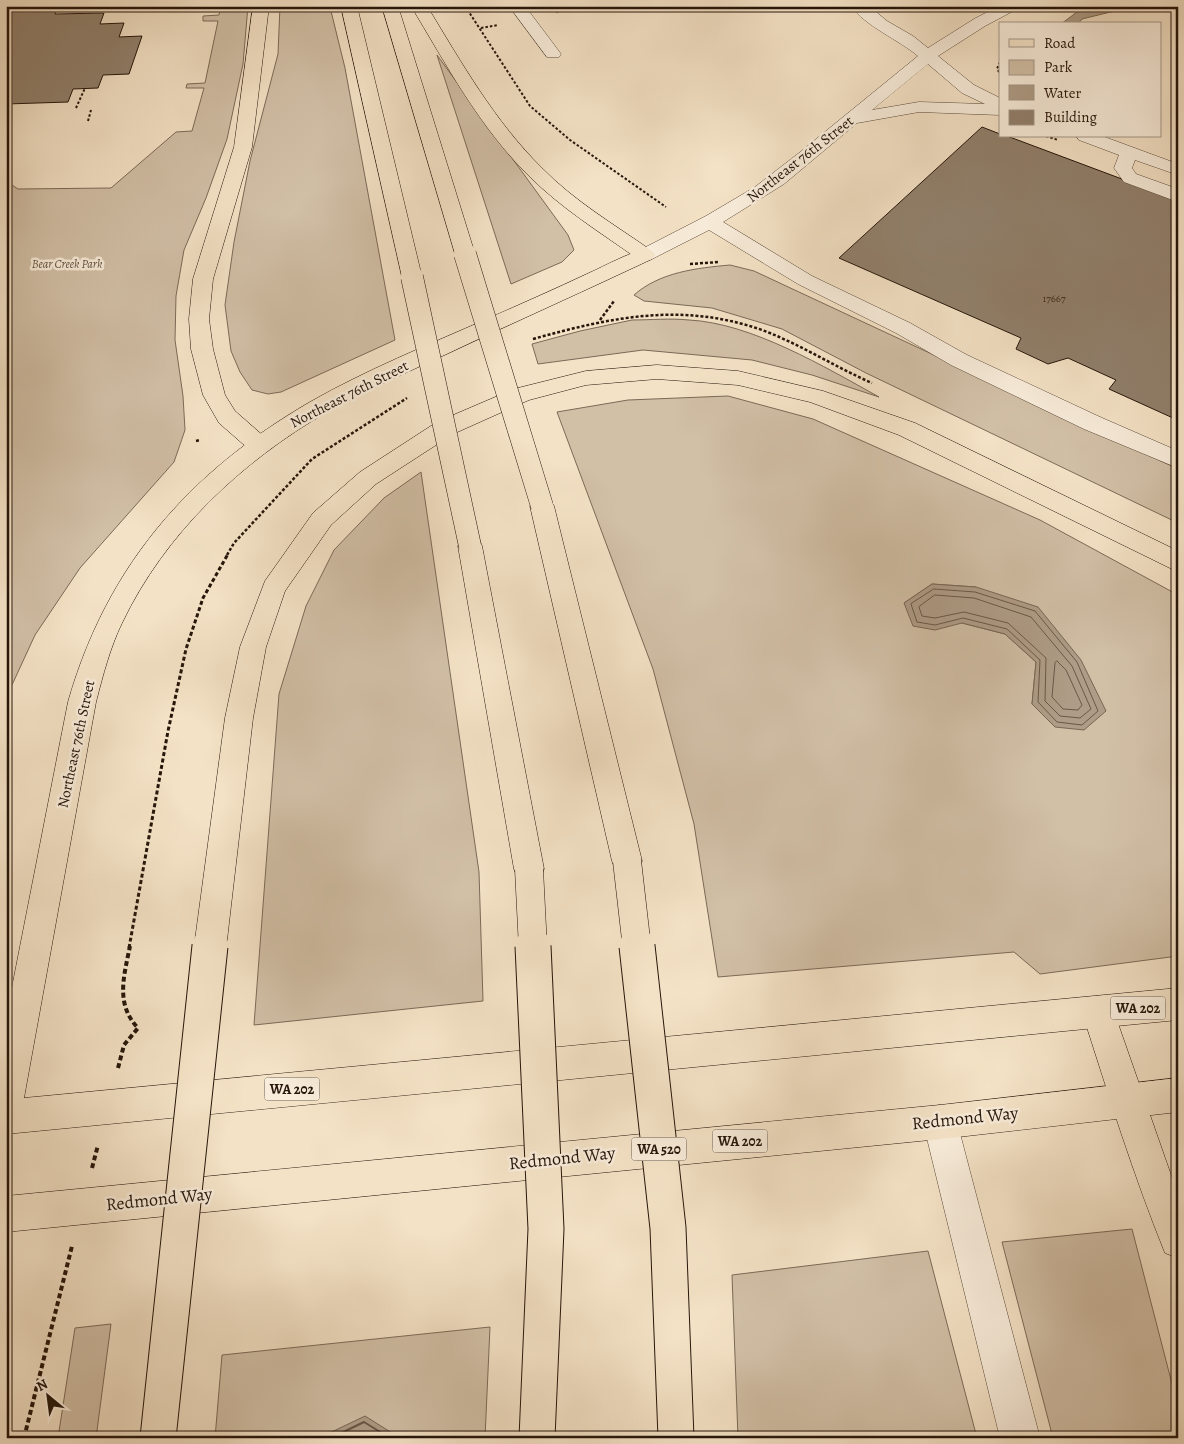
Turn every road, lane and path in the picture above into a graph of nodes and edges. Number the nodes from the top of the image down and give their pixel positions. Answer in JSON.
{"nodes":[{"id":1,"x":261,"y":6,"type":"edge"},
{"id":2,"x":349,"y":6,"type":"edge"},
{"id":3,"x":390,"y":6,"type":"edge"},
{"id":4,"x":419,"y":6,"type":"edge"},
{"id":5,"x":465,"y":6,"type":"edge"},
{"id":6,"x":517,"y":6,"type":"edge"},
{"id":7,"x":577,"y":6,"type":"edge"},
{"id":8,"x":859,"y":6,"type":"edge"},
{"id":9,"x":1012,"y":6,"type":"edge"},
{"id":10,"x":549,"y":14,"type":"dead end"},
{"id":11,"x":553,"y":54,"type":"dead end"},
{"id":12,"x":928,"y":56,"type":"junction"},
{"id":13,"x":85,"y":88,"type":"dead end"},
{"id":14,"x":999,"y":104,"type":"edge"},
{"id":15,"x":76,"y":108,"type":"dead end"},
{"id":16,"x":91,"y":110,"type":"dead end"},
{"id":17,"x":999,"y":110,"type":"edge"},
{"id":18,"x":851,"y":119,"type":"junction"},
{"id":19,"x":88,"y":120,"type":"dead end"},
{"id":20,"x":6,"y":126,"type":"edge"},
{"id":21,"x":11,"y":130,"type":"dead end"},
{"id":22,"x":1090,"y":138,"type":"edge"},
{"id":23,"x":1128,"y":152,"type":"junction"},
{"id":24,"x":1178,"y":170,"type":"edge"},
{"id":25,"x":1178,"y":196,"type":"edge"},
{"id":26,"x":666,"y":206,"type":"dead end"},
{"id":27,"x":709,"y":222,"type":"junction"},
{"id":28,"x":645,"y":255,"type":"junction"},
{"id":29,"x":614,"y":300,"type":"dead end"},
{"id":30,"x":599,"y":320,"type":"dead end"},
{"id":31,"x":200,"y":440,"type":"dead end"},
{"id":32,"x":196,"y":441,"type":"dead end"},
{"id":33,"x":259,"y":445,"type":"junction"},
{"id":34,"x":1178,"y":460,"type":"edge"},
{"id":35,"x":1178,"y":562,"type":"edge"},
{"id":36,"x":1178,"y":1004,"type":"edge"},
{"id":37,"x":123,"y":1006,"type":"dead end"},
{"id":38,"x":1098,"y":1012,"type":"junction"},
{"id":39,"x":1178,"y":1095,"type":"edge"},
{"id":40,"x":1128,"y":1100,"type":"junction"},
{"id":41,"x":6,"y":1106,"type":"edge"},
{"id":42,"x":108,"y":1107,"type":"junction"},
{"id":43,"x":6,"y":1117,"type":"edge"},
{"id":44,"x":940,"y":1122,"type":"junction"},
{"id":45,"x":82,"y":1207,"type":"junction"},
{"id":46,"x":6,"y":1214,"type":"edge"},
{"id":47,"x":1178,"y":1240,"type":"edge"},
{"id":48,"x":24,"y":1438,"type":"edge"},
{"id":49,"x":158,"y":1438,"type":"edge"},
{"id":50,"x":537,"y":1438,"type":"edge"},
{"id":51,"x":676,"y":1438,"type":"edge"},
{"id":52,"x":1020,"y":1438,"type":"edge"}],
"edges":[{"from":1,"to":33,"type":"main road"},
{"from":2,"to":50,"type":"main road","bridge":true},
{"from":3,"to":51,"type":"main road","number":"WA 520","bridge":true},
{"from":4,"to":28,"type":"main road"},
{"from":5,"to":26,"type":"path"},
{"from":6,"to":11,"type":"street"},
{"from":7,"to":10,"type":"path"},
{"from":8,"to":12,"type":"street"},
{"from":9,"to":12,"type":"street","name":"Northeast 76th Street"},
{"from":12,"to":14,"type":"street"},
{"from":12,"to":18,"type":"street","name":"Northeast 76th Street"},
{"from":13,"to":15,"type":"path"},
{"from":16,"to":19,"type":"path"},
{"from":17,"to":18,"type":"street"},
{"from":18,"to":27,"type":"street","name":"Northeast 76th Street"},
{"from":20,"to":21,"type":"path"},
{"from":22,"to":23,"type":"street"},
{"from":23,"to":24,"type":"street"},
{"from":23,"to":25,"type":"street"},
{"from":27,"to":28,"type":"street","name":"Northeast 76th Street"},
{"from":27,"to":34,"type":"street"},
{"from":28,"to":33,"type":"main road","name":"Northeast 76th Street"},
{"from":29,"to":30,"type":"path"},
{"from":31,"to":32,"type":"path"},
{"from":33,"to":41,"type":"main road","name":"Northeast 76th Street"},
{"from":35,"to":49,"type":"main road","bridge":true},
{"from":36,"to":38,"type":"main road","number":"WA 202"},
{"from":37,"to":42,"type":"path"},
{"from":38,"to":40,"type":"main road"},
{"from":38,"to":42,"type":"main road","number":"WA 202"},
{"from":39,"to":40,"type":"main road","name":"Redmond Way","number":"WA 202"},
{"from":40,"to":44,"type":"main road","name":"Redmond Way","number":"WA 202"},
{"from":40,"to":47,"type":"main road"},
{"from":42,"to":43,"type":"main road","number":"WA 202"},
{"from":42,"to":45,"type":"path"},
{"from":44,"to":45,"type":"main road","name":"Redmond Way","number":"WA 202"},
{"from":44,"to":52,"type":"street"},
{"from":45,"to":46,"type":"main road","name":"Redmond Way","number":"WA 202"},
{"from":45,"to":48,"type":"path"}]}
